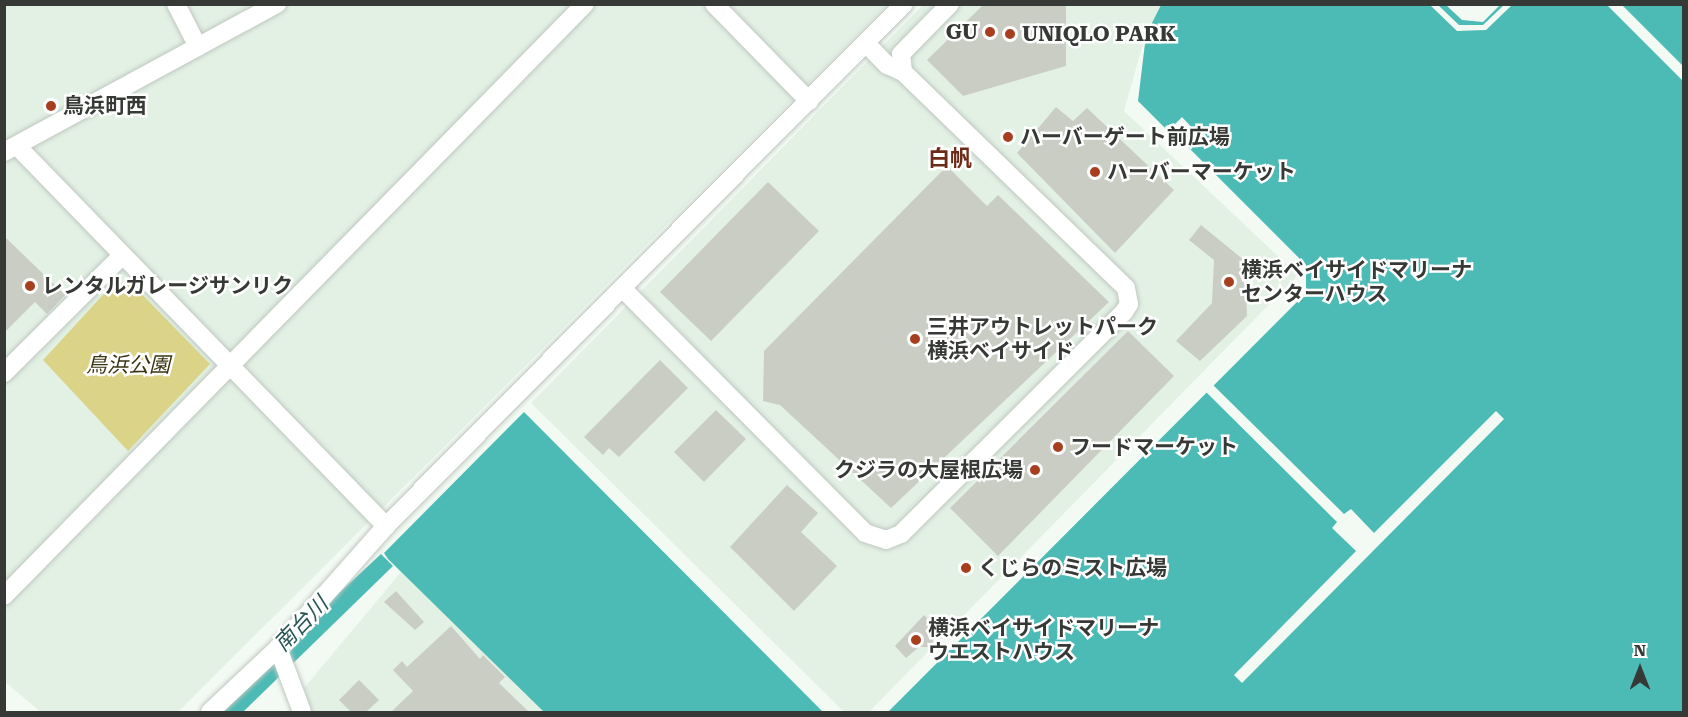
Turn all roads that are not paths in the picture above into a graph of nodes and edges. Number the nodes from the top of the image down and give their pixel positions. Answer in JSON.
{"nodes":[{"id":1,"x":176,"y":4,"type":"edge"},
{"id":2,"x":277,"y":4,"type":"edge"},
{"id":3,"x":585,"y":4,"type":"edge"},
{"id":4,"x":714,"y":4,"type":"edge"},
{"id":5,"x":904,"y":4,"type":"edge"},
{"id":6,"x":950,"y":4,"type":"edge"},
{"id":7,"x":866,"y":43,"type":"junction"},
{"id":8,"x":198,"y":47,"type":"junction"},
{"id":9,"x":903,"y":72,"type":"junction"},
{"id":10,"x":809,"y":100,"type":"junction"},
{"id":11,"x":11,"y":149,"type":"edge"},
{"id":12,"x":120,"y":256,"type":"junction"},
{"id":13,"x":623,"y":289,"type":"junction"},
{"id":14,"x":229,"y":368,"type":"junction"},
{"id":15,"x":4,"y":373,"type":"edge"},
{"id":16,"x":386,"y":526,"type":"junction"},
{"id":17,"x":4,"y":596,"type":"edge"},
{"id":18,"x":278,"y":648,"type":"junction"},
{"id":19,"x":210,"y":712,"type":"edge"},
{"id":20,"x":302,"y":712,"type":"edge"}],
"edges":[{"from":1,"to":8,"type":"street"},
{"from":2,"to":8,"type":"street"},
{"from":3,"to":14,"type":"street"},
{"from":4,"to":10,"type":"street"},
{"from":5,"to":7,"type":"street"},
{"from":6,"to":9,"type":"street"},
{"from":7,"to":9,"type":"street"},
{"from":7,"to":10,"type":"street"},
{"from":8,"to":11,"type":"street"},
{"from":9,"to":13,"type":"street"},
{"from":10,"to":13,"type":"street"},
{"from":11,"to":12,"type":"street"},
{"from":12,"to":14,"type":"street"},
{"from":12,"to":15,"type":"street"},
{"from":13,"to":16,"type":"street"},
{"from":14,"to":16,"type":"street"},
{"from":14,"to":17,"type":"street"},
{"from":16,"to":18,"type":"street"},
{"from":18,"to":19,"type":"street"},
{"from":18,"to":20,"type":"street"}]}
